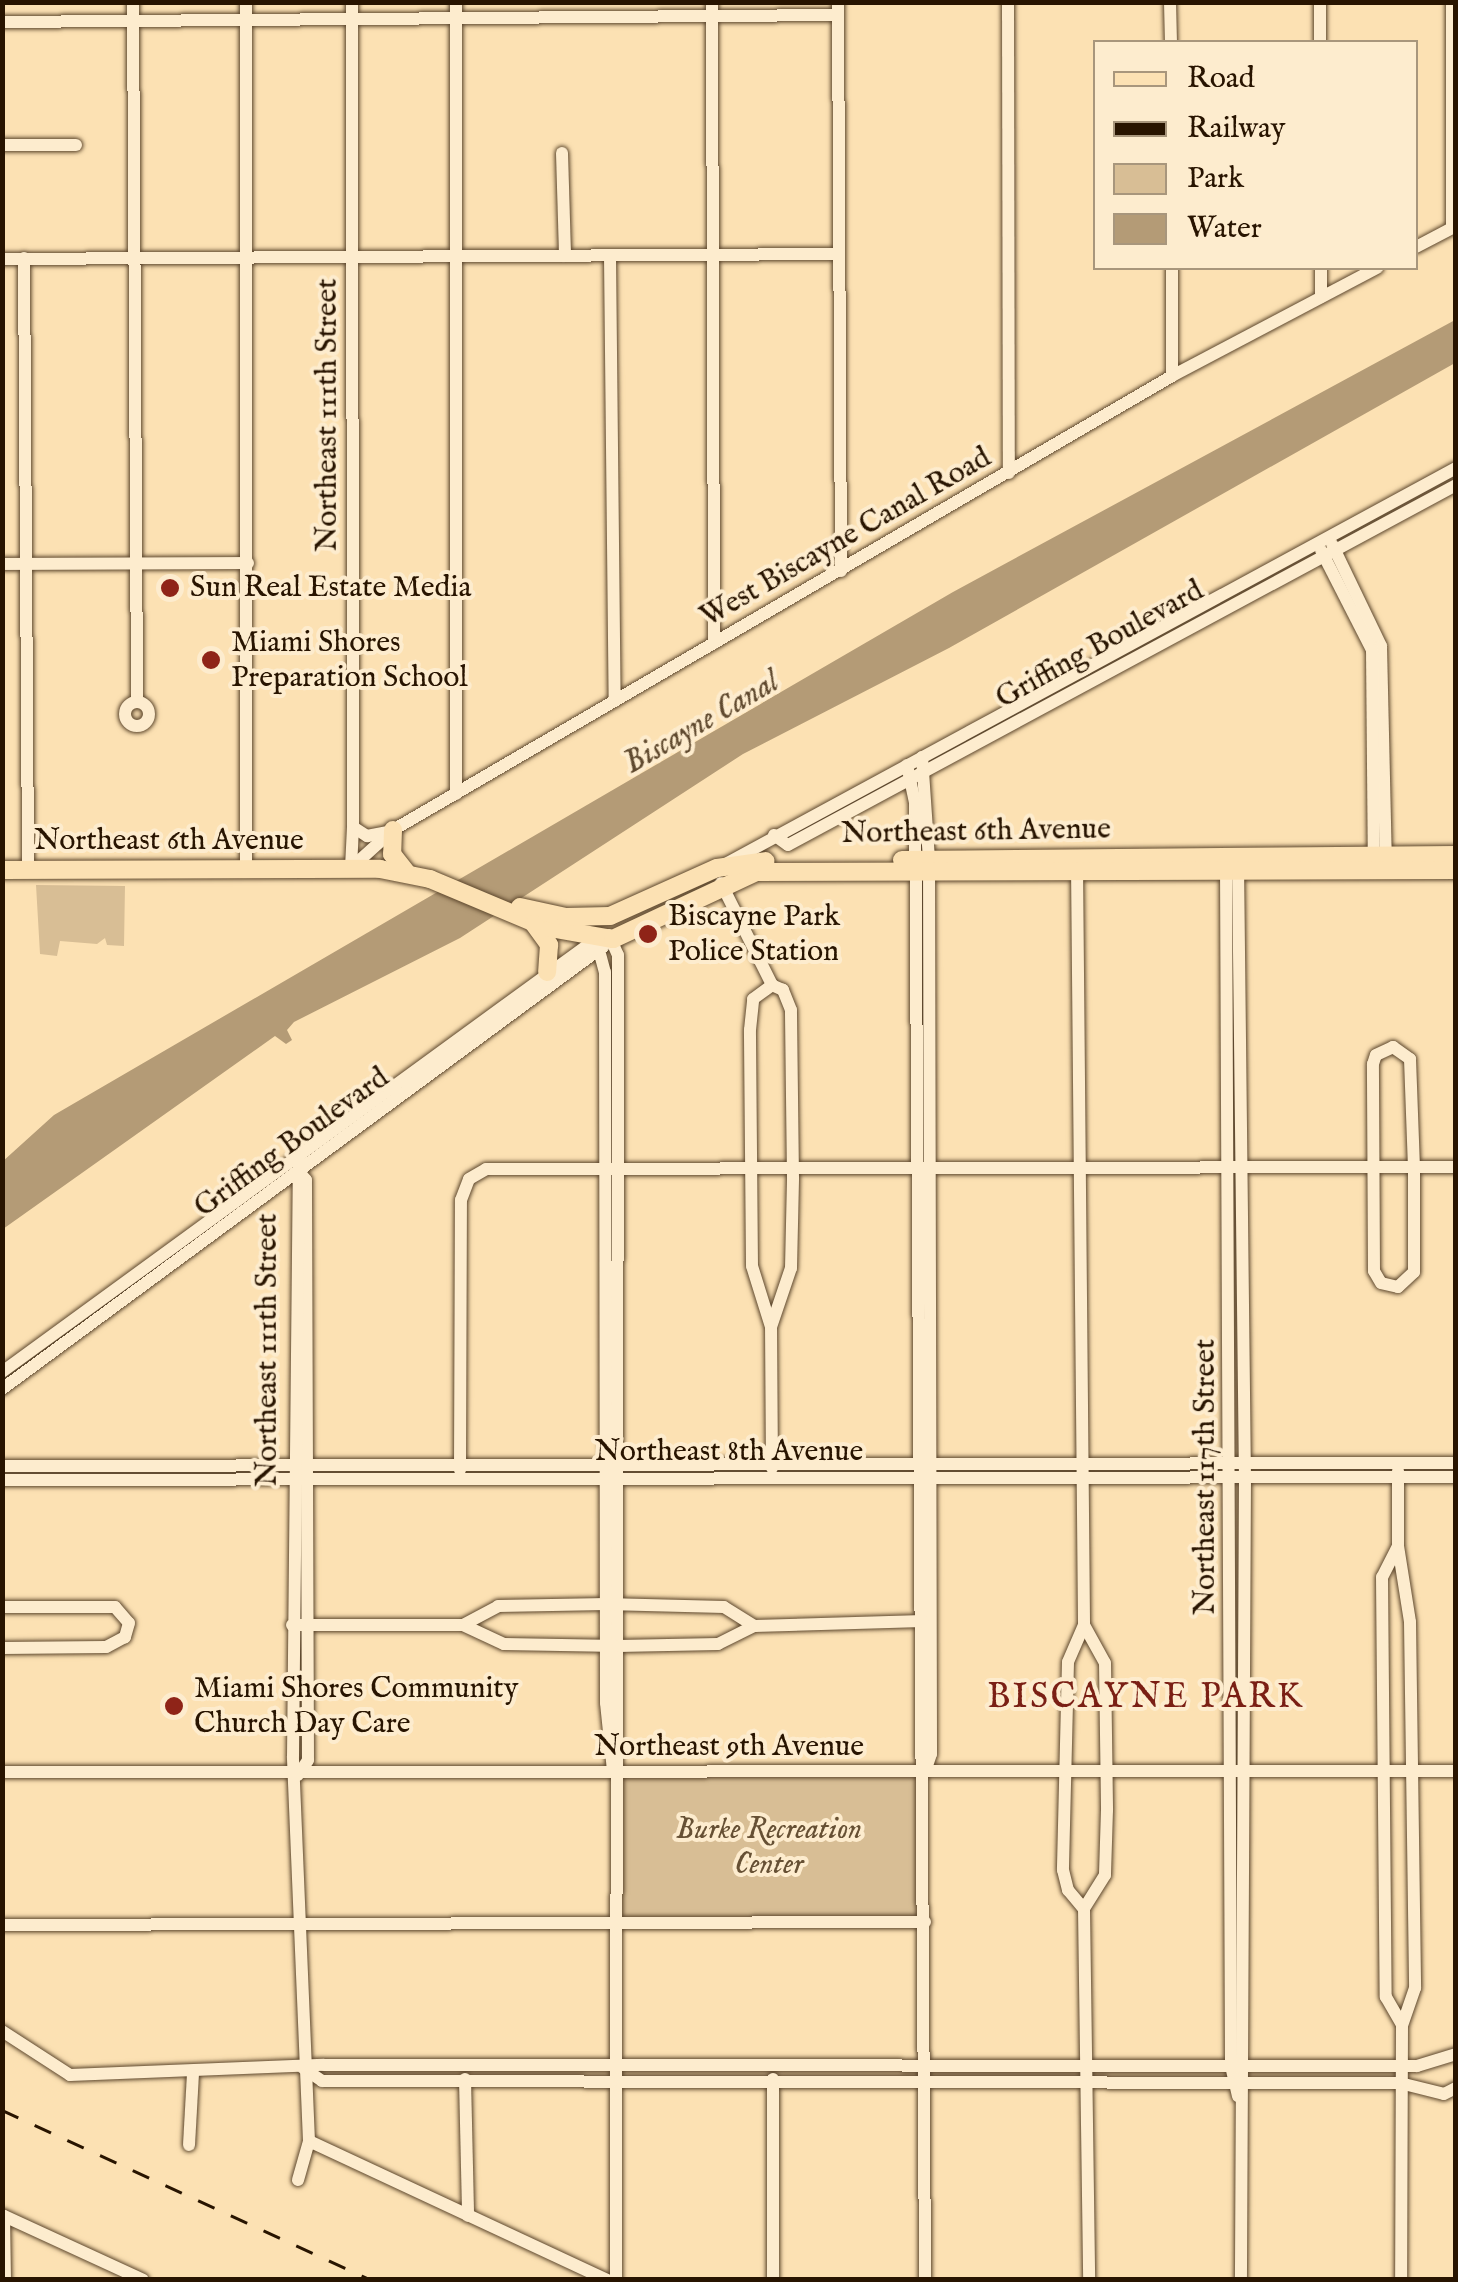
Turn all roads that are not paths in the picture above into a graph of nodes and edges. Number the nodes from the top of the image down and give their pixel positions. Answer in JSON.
{"nodes":[{"id":1,"x":133,"y":2,"type":"edge"},
{"id":2,"x":246,"y":2,"type":"edge"},
{"id":3,"x":352,"y":2,"type":"edge"},
{"id":4,"x":456,"y":2,"type":"edge"},
{"id":5,"x":1008,"y":2,"type":"edge"},
{"id":6,"x":1170,"y":2,"type":"edge"},
{"id":7,"x":1320,"y":2,"type":"edge"},
{"id":8,"x":1452,"y":2,"type":"edge"},
{"id":9,"x":712,"y":9,"type":"edge"},
{"id":10,"x":838,"y":9,"type":"edge"},
{"id":11,"x":352,"y":20,"type":"junction"},
{"id":12,"x":456,"y":20,"type":"junction"},
{"id":13,"x":2,"y":22,"type":"edge"},
{"id":14,"x":133,"y":22,"type":"junction"},
{"id":15,"x":246,"y":22,"type":"junction"},
{"id":16,"x":1170,"y":40,"type":"edge"},
{"id":17,"x":1320,"y":40,"type":"edge"},
{"id":18,"x":76,"y":144,"type":"dead end"},
{"id":19,"x":2,"y":145,"type":"edge"},
{"id":20,"x":562,"y":153,"type":"dead end"},
{"id":21,"x":1454,"y":227,"type":"edge"},
{"id":22,"x":1418,"y":246,"type":"edge"},
{"id":23,"x":712,"y":253,"type":"junction"},
{"id":24,"x":839,"y":254,"type":"junction"},
{"id":25,"x":247,"y":255,"type":"junction"},
{"id":26,"x":136,"y":256,"type":"junction"},
{"id":27,"x":565,"y":256,"type":"junction"},
{"id":28,"x":610,"y":256,"type":"junction"},
{"id":29,"x":456,"y":257,"type":"junction"},
{"id":30,"x":24,"y":258,"type":"junction"},
{"id":31,"x":352,"y":258,"type":"junction"},
{"id":32,"x":2,"y":259,"type":"edge"},
{"id":33,"x":1172,"y":270,"type":"edge"},
{"id":34,"x":1321,"y":270,"type":"edge"},
{"id":35,"x":1373,"y":270,"type":"edge"},
{"id":36,"x":1321,"y":297,"type":"junction"},
{"id":37,"x":1172,"y":376,"type":"junction"},
{"id":38,"x":1456,"y":468,"type":"edge"},
{"id":39,"x":1010,"y":474,"type":"junction"},
{"id":40,"x":1456,"y":485,"type":"edge"},
{"id":41,"x":1323,"y":540,"type":"junction"},
{"id":42,"x":1331,"y":554,"type":"junction"},
{"id":43,"x":248,"y":562,"type":"junction"},
{"id":44,"x":25,"y":563,"type":"junction"},
{"id":45,"x":137,"y":563,"type":"junction"},
{"id":46,"x":2,"y":564,"type":"edge"},
{"id":47,"x":842,"y":571,"type":"junction"},
{"id":48,"x":714,"y":643,"type":"junction"},
{"id":49,"x":137,"y":701,"type":"dead end"},
{"id":50,"x":614,"y":702,"type":"junction"},
{"id":51,"x":925,"y":764,"type":"junction"},
{"id":52,"x":910,"y":771,"type":"junction"},
{"id":53,"x":456,"y":794,"type":"junction"},
{"id":54,"x":353,"y":827,"type":"junction"},
{"id":55,"x":393,"y":830,"type":"junction"},
{"id":56,"x":1456,"y":855,"type":"edge"},
{"id":57,"x":1380,"y":863,"type":"junction"},
{"id":58,"x":1232,"y":864,"type":"junction"},
{"id":59,"x":922,"y":865,"type":"junction"},
{"id":60,"x":1077,"y":865,"type":"junction"},
{"id":61,"x":246,"y":868,"type":"junction"},
{"id":62,"x":351,"y":868,"type":"junction"},
{"id":63,"x":2,"y":870,"type":"edge"},
{"id":64,"x":28,"y":870,"type":"junction"},
{"id":65,"x":1456,"y":870,"type":"edge"},
{"id":66,"x":407,"y":873,"type":"junction"},
{"id":67,"x":746,"y":874,"type":"joint"},
{"id":68,"x":720,"y":875,"type":"junction"},
{"id":69,"x":510,"y":909,"type":"junction"},
{"id":70,"x":619,"y":914,"type":"junction"},
{"id":71,"x":581,"y":918,"type":"junction"},
{"id":72,"x":534,"y":923,"type":"junction"},
{"id":73,"x":604,"y":940,"type":"junction"},
{"id":74,"x":581,"y":968,"type":"junction"},
{"id":75,"x":547,"y":972,"type":"junction"},
{"id":76,"x":604,"y":978,"type":"junction"},
{"id":77,"x":772,"y":985,"type":"junction"},
{"id":78,"x":432,"y":1065,"type":"junction"},
{"id":79,"x":299,"y":1154,"type":"junction"},
{"id":80,"x":922,"y":1167,"type":"junction"},
{"id":81,"x":1372,"y":1167,"type":"junction"},
{"id":82,"x":1414,"y":1167,"type":"junction"},
{"id":83,"x":1456,"y":1167,"type":"edge"},
{"id":84,"x":612,"y":1168,"type":"junction"},
{"id":85,"x":751,"y":1168,"type":"junction"},
{"id":86,"x":793,"y":1168,"type":"junction"},
{"id":87,"x":1077,"y":1168,"type":"junction"},
{"id":88,"x":1235,"y":1170,"type":"junction"},
{"id":89,"x":299,"y":1172,"type":"junction"},
{"id":90,"x":217,"y":1223,"type":"junction"},
{"id":91,"x":132,"y":1285,"type":"junction"},
{"id":92,"x":771,"y":1327,"type":"junction"},
{"id":93,"x":2,"y":1372,"type":"edge"},
{"id":94,"x":2,"y":1389,"type":"edge"},
{"id":95,"x":1456,"y":1462,"type":"edge"},
{"id":96,"x":613,"y":1463,"type":"junction"},
{"id":97,"x":2,"y":1466,"type":"edge"},
{"id":98,"x":924,"y":1469,"type":"junction"},
{"id":99,"x":1398,"y":1469,"type":"junction"},
{"id":100,"x":772,"y":1470,"type":"junction"},
{"id":101,"x":1079,"y":1470,"type":"junction"},
{"id":102,"x":1238,"y":1470,"type":"junction"},
{"id":103,"x":300,"y":1471,"type":"junction"},
{"id":104,"x":460,"y":1471,"type":"junction"},
{"id":105,"x":520,"y":1471,"type":"junction"},
{"id":106,"x":1456,"y":1477,"type":"edge"},
{"id":107,"x":612,"y":1478,"type":"junction"},
{"id":108,"x":2,"y":1480,"type":"edge"},
{"id":109,"x":1398,"y":1546,"type":"junction"},
{"id":110,"x":612,"y":1604,"type":"junction"},
{"id":111,"x":2,"y":1607,"type":"edge"},
{"id":112,"x":924,"y":1621,"type":"junction"},
{"id":113,"x":300,"y":1625,"type":"junction"},
{"id":114,"x":1084,"y":1625,"type":"junction"},
{"id":115,"x":463,"y":1626,"type":"junction"},
{"id":116,"x":754,"y":1626,"type":"junction"},
{"id":117,"x":612,"y":1646,"type":"junction"},
{"id":118,"x":2,"y":1648,"type":"edge"},
{"id":119,"x":613,"y":1771,"type":"junction"},
{"id":120,"x":1238,"y":1771,"type":"junction"},
{"id":121,"x":1411,"y":1771,"type":"junction"},
{"id":122,"x":1456,"y":1771,"type":"edge"},
{"id":123,"x":2,"y":1772,"type":"edge"},
{"id":124,"x":1064,"y":1772,"type":"junction"},
{"id":125,"x":1384,"y":1773,"type":"junction"},
{"id":126,"x":924,"y":1774,"type":"junction"},
{"id":127,"x":1104,"y":1774,"type":"junction"},
{"id":128,"x":298,"y":1775,"type":"junction"},
{"id":129,"x":1084,"y":1909,"type":"junction"},
{"id":130,"x":615,"y":1921,"type":"junction"},
{"id":131,"x":925,"y":1922,"type":"junction"},
{"id":132,"x":2,"y":1925,"type":"edge"},
{"id":133,"x":300,"y":1925,"type":"junction"},
{"id":134,"x":1402,"y":2024,"type":"junction"},
{"id":135,"x":2,"y":2031,"type":"edge"},
{"id":136,"x":1456,"y":2054,"type":"edge"},
{"id":137,"x":924,"y":2065,"type":"junction"},
{"id":138,"x":464,"y":2066,"type":"junction"},
{"id":139,"x":618,"y":2066,"type":"junction"},
{"id":140,"x":773,"y":2066,"type":"junction"},
{"id":141,"x":1086,"y":2066,"type":"junction"},
{"id":142,"x":1238,"y":2066,"type":"junction"},
{"id":143,"x":1400,"y":2066,"type":"junction"},
{"id":144,"x":303,"y":2068,"type":"junction"},
{"id":145,"x":193,"y":2074,"type":"junction"},
{"id":146,"x":618,"y":2082,"type":"junction"},
{"id":147,"x":1086,"y":2082,"type":"junction"},
{"id":148,"x":465,"y":2083,"type":"junction"},
{"id":149,"x":1400,"y":2083,"type":"junction"},
{"id":150,"x":773,"y":2084,"type":"junction"},
{"id":151,"x":924,"y":2084,"type":"junction"},
{"id":152,"x":1238,"y":2088,"type":"junction"},
{"id":153,"x":1456,"y":2088,"type":"edge"},
{"id":154,"x":309,"y":2141,"type":"junction"},
{"id":155,"x":189,"y":2145,"type":"dead end"},
{"id":156,"x":298,"y":2180,"type":"dead end"},
{"id":157,"x":3,"y":2215,"type":"edge"},
{"id":158,"x":468,"y":2216,"type":"junction"},
{"id":159,"x":121,"y":2275,"type":"edge"},
{"id":160,"x":5,"y":2280,"type":"edge"},
{"id":161,"x":142,"y":2280,"type":"edge"},
{"id":162,"x":607,"y":2280,"type":"edge"},
{"id":163,"x":616,"y":2280,"type":"edge"},
{"id":164,"x":773,"y":2280,"type":"edge"},
{"id":165,"x":925,"y":2280,"type":"edge"},
{"id":166,"x":1089,"y":2280,"type":"edge"},
{"id":167,"x":1241,"y":2280,"type":"edge"},
{"id":168,"x":1401,"y":2280,"type":"edge"}],
"edges":[{"from":1,"to":14,"type":"street"},
{"from":2,"to":15,"type":"street"},
{"from":3,"to":11,"type":"street","name":"Northeast 111th Street"},
{"from":4,"to":12,"type":"street"},
{"from":5,"to":39,"type":"street"},
{"from":6,"to":16,"type":"street"},
{"from":7,"to":17,"type":"street"},
{"from":8,"to":21,"type":"street"},
{"from":9,"to":10,"type":"street"},
{"from":9,"to":12,"type":"street"},
{"from":9,"to":23,"type":"street"},
{"from":10,"to":24,"type":"street"},
{"from":11,"to":12,"type":"street"},
{"from":11,"to":15,"type":"street"},
{"from":11,"to":31,"type":"street","name":"Northeast 111th Street"},
{"from":12,"to":29,"type":"street"},
{"from":13,"to":14,"type":"street"},
{"from":14,"to":15,"type":"street"},
{"from":14,"to":26,"type":"street"},
{"from":15,"to":25,"type":"street"},
{"from":18,"to":19,"type":"street"},
{"from":20,"to":27,"type":"street"},
{"from":21,"to":22,"type":"street"},
{"from":23,"to":24,"type":"street"},
{"from":23,"to":28,"type":"street"},
{"from":23,"to":48,"type":"street"},
{"from":24,"to":47,"type":"street"},
{"from":25,"to":26,"type":"street"},
{"from":25,"to":31,"type":"street"},
{"from":25,"to":43,"type":"street"},
{"from":26,"to":30,"type":"street"},
{"from":26,"to":45,"type":"street"},
{"from":27,"to":28,"type":"street"},
{"from":27,"to":29,"type":"street"},
{"from":28,"to":50,"type":"street"},
{"from":29,"to":31,"type":"street"},
{"from":29,"to":53,"type":"street"},
{"from":30,"to":32,"type":"street"},
{"from":30,"to":44,"type":"street"},
{"from":31,"to":54,"type":"street","name":"Northeast 111th Street"},
{"from":33,"to":37,"type":"street"},
{"from":34,"to":36,"type":"street"},
{"from":35,"to":36,"type":"street","name":"West Biscayne Canal Road"},
{"from":36,"to":37,"type":"street","name":"West Biscayne Canal Road"},
{"from":37,"to":39,"type":"street","name":"West Biscayne Canal Road"},
{"from":38,"to":41,"type":"street","name":"Griffing Boulevard"},
{"from":39,"to":47,"type":"street","name":"West Biscayne Canal Road"},
{"from":40,"to":42,"type":"street","name":"Griffing Boulevard"},
{"from":41,"to":42,"type":"street"},
{"from":41,"to":51,"type":"street","name":"Griffing Boulevard"},
{"from":42,"to":51,"type":"street","name":"Griffing Boulevard"},
{"from":42,"to":57,"type":"street"},
{"from":43,"to":45,"type":"street"},
{"from":43,"to":61,"type":"street"},
{"from":44,"to":45,"type":"street"},
{"from":44,"to":46,"type":"street"},
{"from":44,"to":64,"type":"street"},
{"from":45,"to":49,"type":"street"},
{"from":47,"to":48,"type":"street","name":"West Biscayne Canal Road"},
{"from":48,"to":50,"type":"street","name":"West Biscayne Canal Road"},
{"from":50,"to":53,"type":"street","name":"West Biscayne Canal Road"},
{"from":51,"to":52,"type":"street","name":"Griffing Boulevard"},
{"from":51,"to":59,"type":"street"},
{"from":52,"to":59,"type":"street"},
{"from":52,"to":68,"type":"street","name":"Griffing Boulevard"},
{"from":53,"to":55,"type":"street","name":"West Biscayne Canal Road"},
{"from":54,"to":55,"type":"street"},
{"from":54,"to":62,"type":"street","name":"Northeast 111th Street"},
{"from":55,"to":62,"type":"street","name":"West Biscayne Canal Road"},
{"from":55,"to":66,"type":"main road"},
{"from":56,"to":57,"type":"main road","name":"Northeast 6th Avenue"},
{"from":57,"to":58,"type":"main road","name":"Northeast 6th Avenue"},
{"from":57,"to":65,"type":"main road","name":"Northeast 6th Avenue"},
{"from":58,"to":60,"type":"main road","name":"Northeast 6th Avenue"},
{"from":58,"to":88,"type":"street","name":"Northeast 117th Street"},
{"from":59,"to":60,"type":"main road","name":"Northeast 6th Avenue"},
{"from":59,"to":67,"type":"main road","name":"Northeast 6th Avenue"},
{"from":59,"to":68,"type":"main road","name":"Northeast 6th Avenue"},
{"from":59,"to":80,"type":"street"},
{"from":60,"to":87,"type":"street"},
{"from":61,"to":62,"type":"main road","name":"Northeast 6th Avenue"},
{"from":61,"to":64,"type":"main road","name":"Northeast 6th Avenue"},
{"from":62,"to":66,"type":"main road","name":"Northeast 6th Avenue"},
{"from":63,"to":64,"type":"main road","name":"Northeast 6th Avenue"},
{"from":66,"to":69,"type":"main road","name":"Northeast 6th Avenue"},
{"from":67,"to":68,"type":"main road","name":"Griffing Boulevard"},
{"from":68,"to":70,"type":"main road","name":"Northeast 6th Avenue"},
{"from":68,"to":73,"type":"main road","name":"Griffing Boulevard"},
{"from":68,"to":77,"type":"street"},
{"from":69,"to":71,"type":"main road","name":"Northeast 6th Avenue"},
{"from":69,"to":72,"type":"main road","name":"Northeast 6th Avenue"},
{"from":70,"to":71,"type":"main road","name":"Northeast 6th Avenue"},
{"from":70,"to":73,"type":"main road","name":"Griffing Boulevard"},
{"from":71,"to":73,"type":"main road"},
{"from":72,"to":73,"type":"main road","name":"Northeast 6th Avenue"},
{"from":72,"to":75,"type":"main road"},
{"from":73,"to":74,"type":"street","name":"Griffing Boulevard"},
{"from":73,"to":75,"type":"street","name":"Griffing Boulevard"},
{"from":73,"to":76,"type":"street"},
{"from":73,"to":84,"type":"street"},
{"from":74,"to":76,"type":"street"},
{"from":74,"to":78,"type":"street","name":"Griffing Boulevard"},
{"from":75,"to":78,"type":"street","name":"Griffing Boulevard"},
{"from":76,"to":84,"type":"street"},
{"from":77,"to":85,"type":"street"},
{"from":77,"to":86,"type":"street"},
{"from":78,"to":79,"type":"street","name":"Griffing Boulevard"},
{"from":78,"to":89,"type":"street","name":"Griffing Boulevard"},
{"from":79,"to":89,"type":"street","name":"Northeast 111th Street"},
{"from":79,"to":90,"type":"street","name":"Griffing Boulevard"},
{"from":80,"to":86,"type":"street"},
{"from":80,"to":87,"type":"street"},
{"from":80,"to":98,"type":"street"},
{"from":81,"to":82,"type":"street"},
{"from":81,"to":82,"type":"street"},
{"from":81,"to":82,"type":"street"},
{"from":81,"to":88,"type":"street"},
{"from":82,"to":83,"type":"street"},
{"from":84,"to":85,"type":"street"},
{"from":84,"to":96,"type":"street"},
{"from":84,"to":104,"type":"street"},
{"from":85,"to":86,"type":"street"},
{"from":85,"to":92,"type":"street"},
{"from":86,"to":92,"type":"street"},
{"from":87,"to":88,"type":"street"},
{"from":87,"to":101,"type":"street"},
{"from":88,"to":102,"type":"street","name":"Northeast 117th Street"},
{"from":89,"to":90,"type":"street","name":"Griffing Boulevard"},
{"from":89,"to":103,"type":"street","name":"Northeast 111th Street"},
{"from":90,"to":91,"type":"street","name":"Griffing Boulevard"},
{"from":91,"to":93,"type":"street","name":"Griffing Boulevard"},
{"from":91,"to":94,"type":"street","name":"Griffing Boulevard"},
{"from":92,"to":100,"type":"street"},
{"from":95,"to":99,"type":"street","name":"Northeast 8th Avenue"},
{"from":96,"to":100,"type":"street","name":"Northeast 8th Avenue"},
{"from":96,"to":105,"type":"street","name":"Northeast 8th Avenue"},
{"from":96,"to":107,"type":"street"},
{"from":97,"to":103,"type":"street","name":"Northeast 8th Avenue"},
{"from":98,"to":100,"type":"street","name":"Northeast 8th Avenue"},
{"from":98,"to":101,"type":"street","name":"Northeast 8th Avenue"},
{"from":98,"to":112,"type":"street"},
{"from":99,"to":102,"type":"street","name":"Northeast 8th Avenue"},
{"from":99,"to":106,"type":"street","name":"Northeast 8th Avenue"},
{"from":99,"to":109,"type":"street"},
{"from":100,"to":107,"type":"street","name":"Northeast 8th Avenue"},
{"from":101,"to":102,"type":"street","name":"Northeast 8th Avenue"},
{"from":101,"to":114,"type":"street"},
{"from":102,"to":120,"type":"street","name":"Northeast 117th Street"},
{"from":103,"to":104,"type":"street","name":"Northeast 8th Avenue"},
{"from":103,"to":108,"type":"street","name":"Northeast 8th Avenue"},
{"from":103,"to":113,"type":"street","name":"Northeast 111th Street"},
{"from":104,"to":105,"type":"street","name":"Northeast 8th Avenue"},
{"from":105,"to":107,"type":"street","name":"Northeast 8th Avenue"},
{"from":107,"to":110,"type":"street"},
{"from":109,"to":121,"type":"street"},
{"from":109,"to":125,"type":"street"},
{"from":110,"to":115,"type":"street"},
{"from":110,"to":116,"type":"street"},
{"from":110,"to":117,"type":"street"},
{"from":111,"to":118,"type":"street"},
{"from":112,"to":116,"type":"street"},
{"from":112,"to":126,"type":"street"},
{"from":113,"to":115,"type":"street"},
{"from":113,"to":128,"type":"street","name":"Northeast 111th Street"},
{"from":114,"to":124,"type":"street"},
{"from":114,"to":127,"type":"street"},
{"from":115,"to":117,"type":"street"},
{"from":116,"to":117,"type":"street"},
{"from":117,"to":119,"type":"street"},
{"from":119,"to":126,"type":"street","name":"Northeast 9th Avenue"},
{"from":119,"to":128,"type":"street","name":"Northeast 9th Avenue"},
{"from":119,"to":130,"type":"street"},
{"from":120,"to":125,"type":"street","name":"Northeast 9th Avenue"},
{"from":120,"to":127,"type":"street","name":"Northeast 9th Avenue"},
{"from":120,"to":142,"type":"street","name":"Northeast 117th Street"},
{"from":121,"to":122,"type":"street","name":"Northeast 9th Avenue"},
{"from":121,"to":125,"type":"street","name":"Northeast 9th Avenue"},
{"from":121,"to":134,"type":"street"},
{"from":123,"to":128,"type":"street","name":"Northeast 9th Avenue"},
{"from":124,"to":126,"type":"street","name":"Northeast 9th Avenue"},
{"from":124,"to":127,"type":"street","name":"Northeast 9th Avenue"},
{"from":124,"to":129,"type":"street"},
{"from":125,"to":134,"type":"street"},
{"from":126,"to":131,"type":"street"},
{"from":127,"to":129,"type":"street"},
{"from":128,"to":133,"type":"street","name":"Northeast 111th Street"},
{"from":129,"to":141,"type":"street"},
{"from":130,"to":131,"type":"street"},
{"from":130,"to":133,"type":"street"},
{"from":130,"to":139,"type":"street"},
{"from":131,"to":137,"type":"street"},
{"from":132,"to":133,"type":"street"},
{"from":133,"to":144,"type":"street","name":"Northeast 111th Street"},
{"from":134,"to":143,"type":"street"},
{"from":135,"to":145,"type":"street"},
{"from":136,"to":143,"type":"street"},
{"from":137,"to":140,"type":"street"},
{"from":137,"to":141,"type":"street"},
{"from":137,"to":151,"type":"street"},
{"from":138,"to":139,"type":"street"},
{"from":138,"to":144,"type":"street"},
{"from":138,"to":148,"type":"street"},
{"from":139,"to":140,"type":"street"},
{"from":139,"to":146,"type":"street"},
{"from":140,"to":150,"type":"street"},
{"from":141,"to":142,"type":"street"},
{"from":141,"to":147,"type":"street"},
{"from":142,"to":143,"type":"street"},
{"from":142,"to":152,"type":"street","name":"Northeast 117th Street"},
{"from":143,"to":149,"type":"street"},
{"from":144,"to":145,"type":"street"},
{"from":144,"to":148,"type":"street"},
{"from":144,"to":154,"type":"street","name":"Northeast 111th Street"},
{"from":145,"to":155,"type":"street"},
{"from":146,"to":148,"type":"street"},
{"from":146,"to":150,"type":"street"},
{"from":146,"to":163,"type":"street"},
{"from":147,"to":151,"type":"street"},
{"from":147,"to":152,"type":"street"},
{"from":147,"to":166,"type":"street"},
{"from":148,"to":158,"type":"street"},
{"from":149,"to":152,"type":"street"},
{"from":149,"to":153,"type":"street"},
{"from":149,"to":168,"type":"street"},
{"from":150,"to":151,"type":"street"},
{"from":150,"to":164,"type":"street"},
{"from":151,"to":165,"type":"street"},
{"from":152,"to":167,"type":"street","name":"Northeast 117th Street"},
{"from":154,"to":156,"type":"street","name":"Northeast 111th Street"},
{"from":154,"to":158,"type":"street"},
{"from":157,"to":159,"type":"street"},
{"from":157,"to":160,"type":"street"},
{"from":158,"to":162,"type":"street"},
{"from":159,"to":161,"type":"street"}]}
